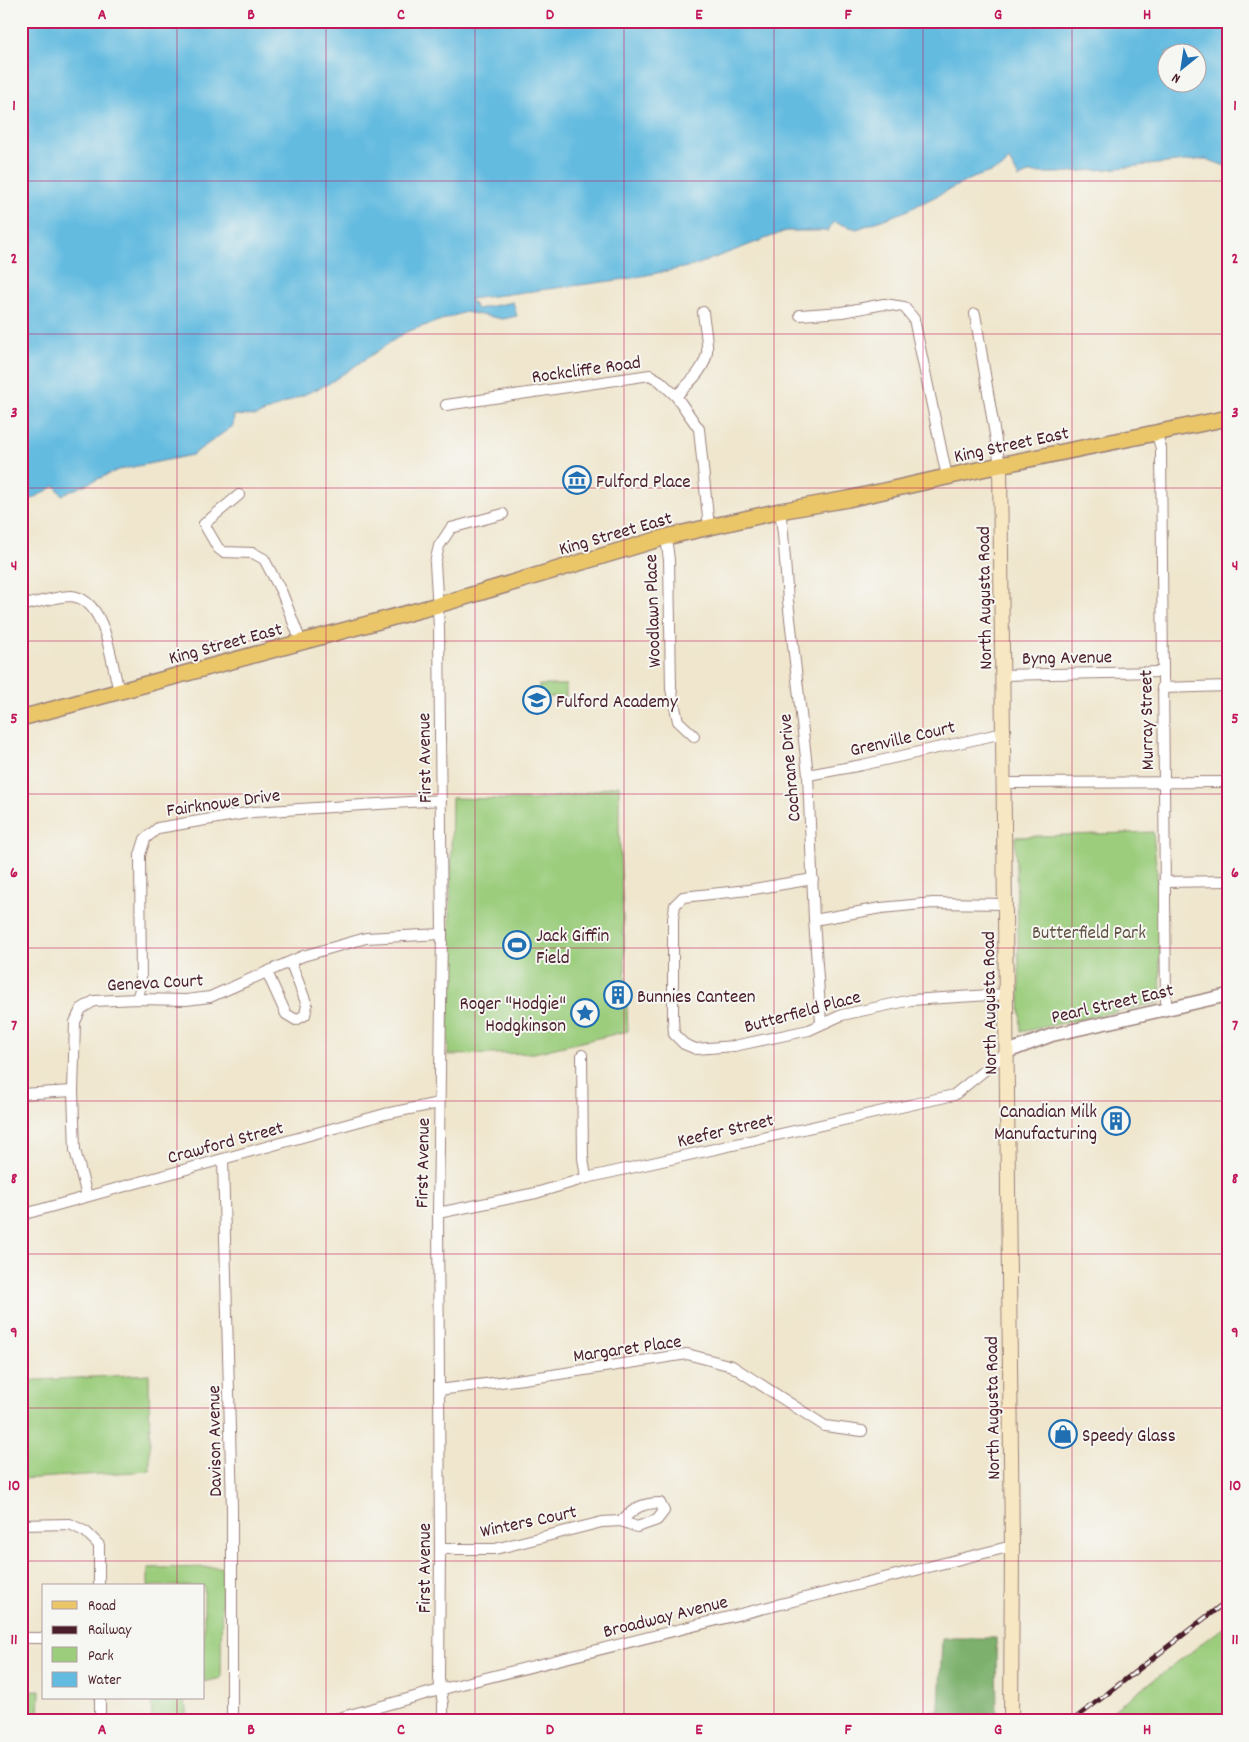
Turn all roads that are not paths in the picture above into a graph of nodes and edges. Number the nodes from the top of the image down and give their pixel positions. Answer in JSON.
{"nodes":[{"id":1,"x":703,"y":312,"type":"dead end"},
{"id":2,"x":974,"y":314,"type":"dead end"},
{"id":3,"x":800,"y":315,"type":"dead end"},
{"id":4,"x":676,"y":396,"type":"junction"},
{"id":5,"x":446,"y":405,"type":"dead end"},
{"id":6,"x":1228,"y":418,"type":"edge"},
{"id":7,"x":1156,"y":432,"type":"junction"},
{"id":8,"x":1000,"y":465,"type":"junction"},
{"id":9,"x":947,"y":477,"type":"junction"},
{"id":10,"x":239,"y":495,"type":"dead end"},
{"id":11,"x":780,"y":511,"type":"junction"},
{"id":12,"x":503,"y":514,"type":"dead end"},
{"id":13,"x":709,"y":527,"type":"junction"},
{"id":14,"x":666,"y":537,"type":"junction"},
{"id":15,"x":438,"y":605,"type":"junction"},
{"id":16,"x":21,"y":606,"type":"edge"},
{"id":17,"x":301,"y":642,"type":"junction"},
{"id":18,"x":1162,"y":672,"type":"junction"},
{"id":19,"x":1003,"y":675,"type":"junction"},
{"id":20,"x":1228,"y":686,"type":"edge"},
{"id":21,"x":1162,"y":688,"type":"junction"},
{"id":22,"x":119,"y":691,"type":"junction"},
{"id":23,"x":21,"y":718,"type":"edge"},
{"id":24,"x":1003,"y":733,"type":"junction"},
{"id":25,"x":694,"y":736,"type":"dead end"},
{"id":26,"x":808,"y":775,"type":"junction"},
{"id":27,"x":1164,"y":782,"type":"junction"},
{"id":28,"x":1228,"y":782,"type":"edge"},
{"id":29,"x":1004,"y":783,"type":"junction"},
{"id":30,"x":441,"y":800,"type":"junction"},
{"id":31,"x":813,"y":879,"type":"junction"},
{"id":32,"x":1228,"y":881,"type":"edge"},
{"id":33,"x":1164,"y":882,"type":"junction"},
{"id":34,"x":1006,"y":904,"type":"junction"},
{"id":35,"x":814,"y":920,"type":"junction"},
{"id":36,"x":442,"y":934,"type":"junction"},
{"id":37,"x":292,"y":962,"type":"junction"},
{"id":38,"x":268,"y":972,"type":"junction"},
{"id":39,"x":1006,"y":994,"type":"junction"},
{"id":40,"x":1228,"y":995,"type":"edge"},
{"id":41,"x":137,"y":999,"type":"junction"},
{"id":42,"x":1166,"y":1008,"type":"junction"},
{"id":43,"x":821,"y":1023,"type":"junction"},
{"id":44,"x":1008,"y":1052,"type":"junction"},
{"id":45,"x":582,"y":1055,"type":"dead end"},
{"id":46,"x":73,"y":1092,"type":"junction"},
{"id":47,"x":21,"y":1094,"type":"edge"},
{"id":48,"x":439,"y":1103,"type":"junction"},
{"id":49,"x":223,"y":1160,"type":"junction"},
{"id":50,"x":586,"y":1178,"type":"junction"},
{"id":51,"x":87,"y":1196,"type":"junction"},
{"id":52,"x":438,"y":1213,"type":"junction"},
{"id":53,"x":21,"y":1215,"type":"edge"},
{"id":54,"x":439,"y":1390,"type":"junction"},
{"id":55,"x":862,"y":1431,"type":"dead end"},
{"id":56,"x":621,"y":1521,"type":"dead end"},
{"id":57,"x":21,"y":1525,"type":"edge"},
{"id":58,"x":1012,"y":1546,"type":"junction"},
{"id":59,"x":440,"y":1549,"type":"junction"},
{"id":60,"x":99,"y":1584,"type":"edge"},
{"id":61,"x":21,"y":1638,"type":"edge"},
{"id":62,"x":42,"y":1638,"type":"edge"},
{"id":63,"x":440,"y":1690,"type":"junction"},
{"id":64,"x":100,"y":1700,"type":"edge"},
{"id":65,"x":100,"y":1721,"type":"edge"},
{"id":66,"x":232,"y":1721,"type":"edge"},
{"id":67,"x":328,"y":1721,"type":"edge"},
{"id":68,"x":443,"y":1721,"type":"edge"},
{"id":69,"x":1011,"y":1721,"type":"edge"}],
"edges":[{"from":1,"to":4,"type":"street"},
{"from":2,"to":8,"type":"street"},
{"from":3,"to":9,"type":"street"},
{"from":4,"to":5,"type":"street","name":"Rockcliffe Road"},
{"from":4,"to":13,"type":"street","name":"Rockcliffe Road"},
{"from":6,"to":7,"type":"main road","name":"King Street East"},
{"from":7,"to":8,"type":"main road","name":"King Street East"},
{"from":7,"to":18,"type":"street","name":"Murray Street"},
{"from":8,"to":9,"type":"main road","name":"King Street East"},
{"from":8,"to":19,"type":"main road","name":"North Augusta Road"},
{"from":9,"to":11,"type":"main road","name":"King Street East"},
{"from":10,"to":17,"type":"street"},
{"from":11,"to":13,"type":"main road","name":"King Street East"},
{"from":11,"to":26,"type":"street","name":"Cochrane Drive"},
{"from":12,"to":15,"type":"street","name":"First Avenue"},
{"from":13,"to":14,"type":"main road","name":"King Street East"},
{"from":14,"to":15,"type":"main road","name":"King Street East"},
{"from":14,"to":25,"type":"street","name":"Woodlawn Place"},
{"from":15,"to":17,"type":"main road","name":"King Street East"},
{"from":15,"to":30,"type":"street","name":"First Avenue"},
{"from":16,"to":22,"type":"street"},
{"from":17,"to":22,"type":"main road","name":"King Street East"},
{"from":18,"to":19,"type":"street","name":"Byng Avenue"},
{"from":18,"to":21,"type":"street","name":"Murray Street"},
{"from":19,"to":24,"type":"main road","name":"North Augusta Road"},
{"from":20,"to":21,"type":"street"},
{"from":21,"to":27,"type":"street","name":"Murray Street"},
{"from":22,"to":23,"type":"main road","name":"King Street East"},
{"from":24,"to":26,"type":"street","name":"Grenville Court"},
{"from":24,"to":29,"type":"main road","name":"North Augusta Road"},
{"from":26,"to":31,"type":"street","name":"Cochrane Drive"},
{"from":27,"to":28,"type":"street"},
{"from":27,"to":29,"type":"street"},
{"from":27,"to":33,"type":"street","name":"Murray Street"},
{"from":29,"to":34,"type":"main road","name":"North Augusta Road"},
{"from":30,"to":36,"type":"street","name":"First Avenue"},
{"from":30,"to":41,"type":"street","name":"Fairknowe Drive"},
{"from":31,"to":35,"type":"street","name":"Cochrane Drive"},
{"from":31,"to":43,"type":"street","name":"Butterfield Place"},
{"from":32,"to":33,"type":"street"},
{"from":33,"to":42,"type":"street","name":"Murray Street"},
{"from":34,"to":35,"type":"street"},
{"from":34,"to":39,"type":"main road","name":"North Augusta Road"},
{"from":35,"to":43,"type":"street","name":"Cochrane Drive"},
{"from":36,"to":37,"type":"street","name":"Geneva Court"},
{"from":36,"to":48,"type":"street","name":"First Avenue"},
{"from":37,"to":38,"type":"street","name":"Geneva Court"},
{"from":37,"to":38,"type":"street"},
{"from":38,"to":41,"type":"street","name":"Geneva Court"},
{"from":39,"to":43,"type":"street","name":"Butterfield Place"},
{"from":39,"to":44,"type":"main road","name":"North Augusta Road"},
{"from":40,"to":42,"type":"street","name":"Pearl Street East"},
{"from":41,"to":46,"type":"street","name":"Geneva Court"},
{"from":42,"to":44,"type":"street","name":"Pearl Street East"},
{"from":44,"to":50,"type":"street","name":"Keefer Street"},
{"from":44,"to":58,"type":"main road","name":"North Augusta Road"},
{"from":45,"to":50,"type":"street"},
{"from":46,"to":47,"type":"street"},
{"from":46,"to":51,"type":"street","name":"Geneva Court"},
{"from":48,"to":49,"type":"street","name":"Crawford Street"},
{"from":48,"to":52,"type":"street","name":"First Avenue"},
{"from":49,"to":51,"type":"street","name":"Crawford Street"},
{"from":49,"to":66,"type":"street","name":"Davison Avenue"},
{"from":50,"to":52,"type":"street","name":"Keefer Street"},
{"from":51,"to":53,"type":"street","name":"Crawford Street"},
{"from":52,"to":54,"type":"street","name":"First Avenue"},
{"from":54,"to":55,"type":"street","name":"Margaret Place"},
{"from":54,"to":59,"type":"street","name":"First Avenue"},
{"from":56,"to":59,"type":"street","name":"Winters Court"},
{"from":57,"to":60,"type":"street"},
{"from":58,"to":63,"type":"street","name":"Broadway Avenue"},
{"from":58,"to":69,"type":"main road","name":"North Augusta Road"},
{"from":59,"to":63,"type":"street","name":"First Avenue"},
{"from":61,"to":62,"type":"street"},
{"from":63,"to":67,"type":"street","name":"Broadway Avenue"},
{"from":63,"to":68,"type":"street","name":"First Avenue"},
{"from":64,"to":65,"type":"street"}]}
